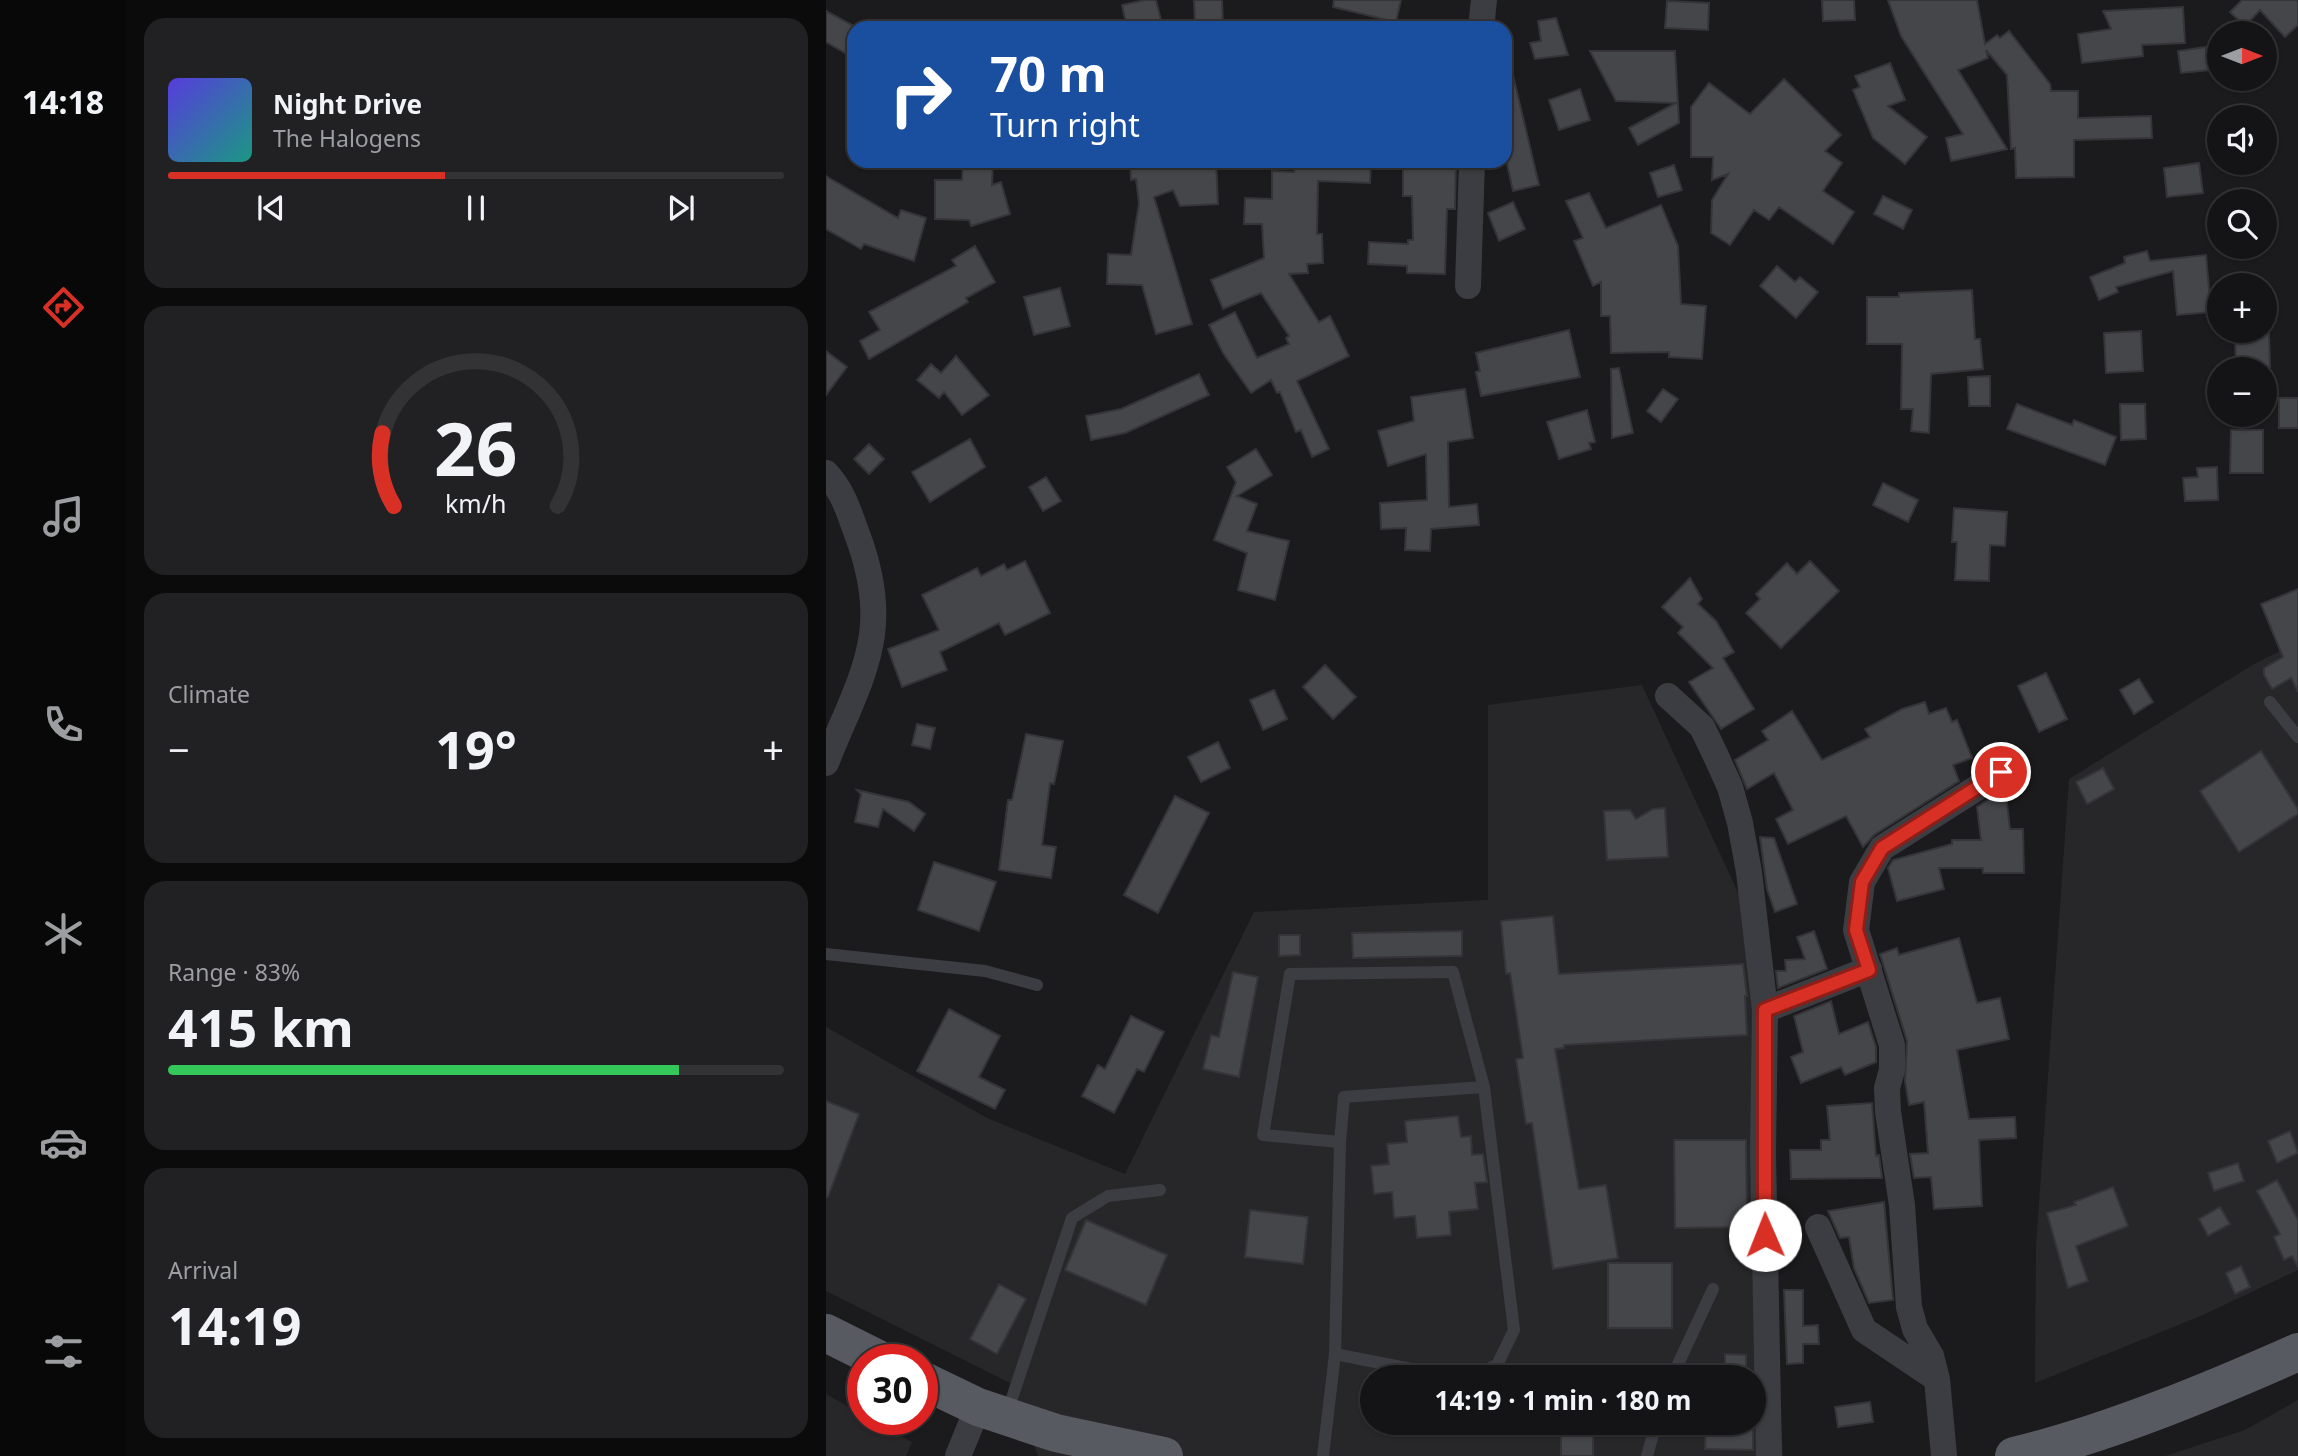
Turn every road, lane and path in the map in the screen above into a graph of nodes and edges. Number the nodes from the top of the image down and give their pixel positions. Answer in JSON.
{"nodes":[{"id":1,"x":1483,"y":0,"type":"edge"},
{"id":2,"x":1482,"y":21,"type":"edge"},
{"id":3,"x":1472,"y":168,"type":"edge"},
{"id":4,"x":1468,"y":286,"type":"dead end"},
{"id":5,"x":826,"y":473,"type":"edge"},
{"id":6,"x":1668,"y":696,"type":"dead end"},
{"id":7,"x":2270,"y":702,"type":"dead end"},
{"id":8,"x":2298,"y":737,"type":"edge"},
{"id":9,"x":826,"y":763,"type":"edge"},
{"id":10,"x":2001,"y":772,"type":"dead end"},
{"id":11,"x":826,"y":954,"type":"edge"},
{"id":12,"x":1869,"y":970,"type":"junction"},
{"id":13,"x":1037,"y":985,"type":"dead end"},
{"id":14,"x":1765,"y":1010,"type":"junction"},
{"id":15,"x":1484,"y":1087,"type":"junction"},
{"id":16,"x":1340,"y":1143,"type":"junction"},
{"id":17,"x":1160,"y":1190,"type":"dead end"},
{"id":18,"x":1818,"y":1227,"type":"dead end"},
{"id":19,"x":1713,"y":1289,"type":"dead end"},
{"id":20,"x":826,"y":1333,"type":"edge"},
{"id":21,"x":848,"y":1344,"type":"edge"},
{"id":22,"x":2298,"y":1352,"type":"edge"},
{"id":23,"x":1335,"y":1354,"type":"junction"},
{"id":24,"x":1391,"y":1365,"type":"edge"},
{"id":25,"x":1497,"y":1365,"type":"edge"},
{"id":26,"x":1678,"y":1365,"type":"edge"},
{"id":27,"x":1937,"y":1379,"type":"junction"},
{"id":28,"x":938,"y":1387,"type":"edge"},
{"id":29,"x":991,"y":1412,"type":"junction"},
{"id":30,"x":1653,"y":1435,"type":"edge"},
{"id":31,"x":1058,"y":1445,"type":"edge"},
{"id":32,"x":958,"y":1456,"type":"edge"},
{"id":33,"x":1164,"y":1456,"type":"edge"},
{"id":34,"x":1323,"y":1456,"type":"edge"},
{"id":35,"x":1647,"y":1456,"type":"edge"},
{"id":36,"x":1769,"y":1456,"type":"edge"},
{"id":37,"x":1944,"y":1456,"type":"edge"},
{"id":38,"x":2014,"y":1456,"type":"edge"}],
"edges":[{"from":1,"to":2,"type":"street"},
{"from":3,"to":4,"type":"street"},
{"from":5,"to":9,"type":"street"},
{"from":6,"to":14,"type":"street"},
{"from":7,"to":8,"type":"lane"},
{"from":10,"to":12,"type":"street"},
{"from":11,"to":13,"type":"lane"},
{"from":12,"to":14,"type":"street"},
{"from":12,"to":27,"type":"street"},
{"from":14,"to":36,"type":"street"},
{"from":15,"to":16,"type":"lane"},
{"from":15,"to":16,"type":"lane"},
{"from":15,"to":25,"type":"lane"},
{"from":16,"to":23,"type":"lane"},
{"from":17,"to":29,"type":"lane"},
{"from":18,"to":27,"type":"street"},
{"from":19,"to":26,"type":"lane"},
{"from":20,"to":21,"type":"main road"},
{"from":22,"to":38,"type":"main road"},
{"from":23,"to":24,"type":"lane"},
{"from":23,"to":34,"type":"lane"},
{"from":27,"to":37,"type":"street"},
{"from":28,"to":29,"type":"main road"},
{"from":29,"to":31,"type":"main road"},
{"from":29,"to":32,"type":"street"},
{"from":30,"to":35,"type":"lane"},
{"from":31,"to":33,"type":"main road"}]}
